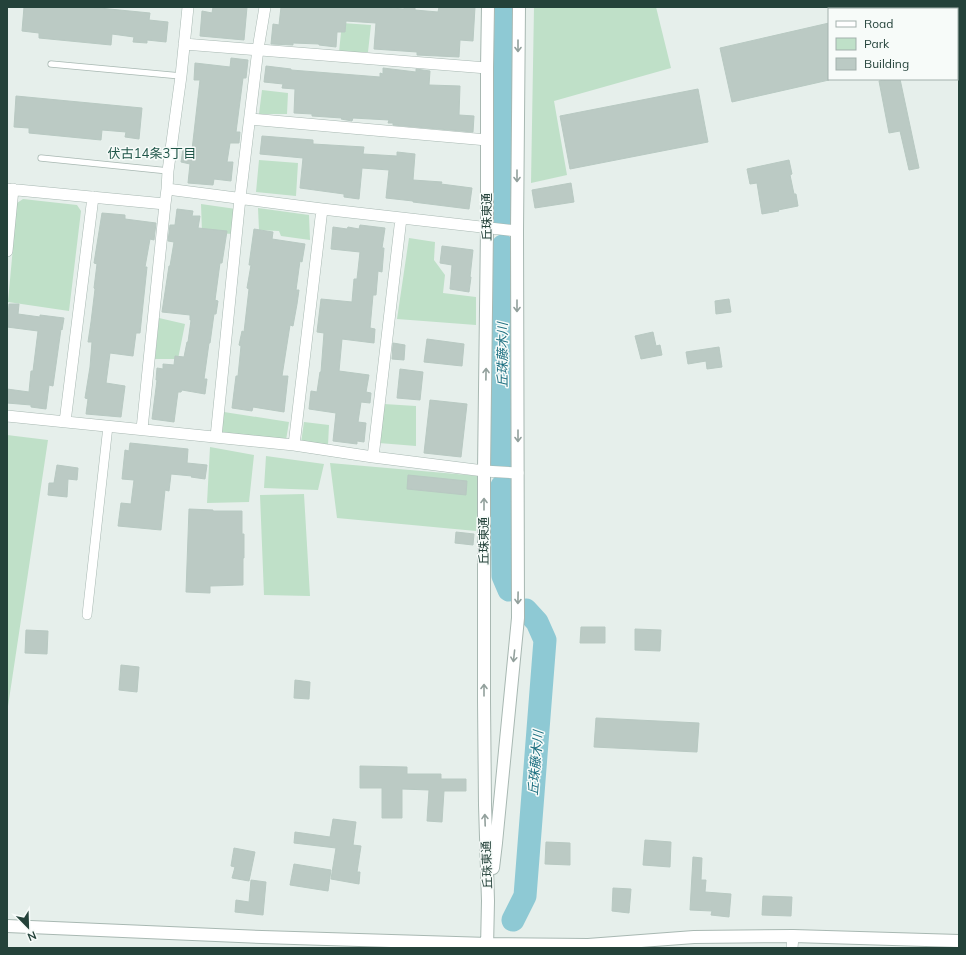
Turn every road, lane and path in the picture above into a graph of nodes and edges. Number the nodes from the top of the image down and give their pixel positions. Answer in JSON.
{"nodes":[{"id":1,"x":188,"y":7,"type":"edge"},
{"id":2,"x":265,"y":7,"type":"edge"},
{"id":3,"x":488,"y":7,"type":"edge"},
{"id":4,"x":518,"y":7,"type":"edge"},
{"id":5,"x":184,"y":44,"type":"junction"},
{"id":6,"x":258,"y":49,"type":"junction"},
{"id":7,"x":51,"y":64,"type":"dead end"},
{"id":8,"x":487,"y":68,"type":"junction"},
{"id":9,"x":181,"y":76,"type":"junction"},
{"id":10,"x":250,"y":120,"type":"junction"},
{"id":11,"x":487,"y":140,"type":"junction"},
{"id":12,"x":41,"y":158,"type":"dead end"},
{"id":13,"x":168,"y":172,"type":"junction"},
{"id":14,"x":10,"y":189,"type":"edge"},
{"id":15,"x":167,"y":189,"type":"junction"},
{"id":16,"x":93,"y":197,"type":"junction"},
{"id":17,"x":240,"y":198,"type":"junction"},
{"id":18,"x":165,"y":204,"type":"junction"},
{"id":19,"x":322,"y":209,"type":"junction"},
{"id":20,"x":401,"y":218,"type":"junction"},
{"id":21,"x":487,"y":228,"type":"junction"},
{"id":22,"x":517,"y":231,"type":"junction"},
{"id":23,"x":7,"y":251,"type":"edge"},
{"id":24,"x":7,"y":416,"type":"edge"},
{"id":25,"x":65,"y":422,"type":"junction"},
{"id":26,"x":108,"y":426,"type":"junction"},
{"id":27,"x":142,"y":429,"type":"junction"},
{"id":28,"x":216,"y":437,"type":"junction"},
{"id":29,"x":294,"y":446,"type":"junction"},
{"id":30,"x":372,"y":457,"type":"junction"},
{"id":31,"x":484,"y":470,"type":"junction"},
{"id":32,"x":518,"y":473,"type":"junction"},
{"id":33,"x":87,"y":616,"type":"dead end"},
{"id":34,"x":488,"y":901,"type":"junction"},
{"id":35,"x":7,"y":926,"type":"edge"},
{"id":36,"x":793,"y":936,"type":"junction"},
{"id":37,"x":959,"y":941,"type":"edge"},
{"id":38,"x":671,"y":943,"type":"edge"},
{"id":39,"x":488,"y":946,"type":"edge"},
{"id":40,"x":588,"y":946,"type":"edge"},
{"id":41,"x":792,"y":948,"type":"edge"}],
"edges":[{"from":1,"to":5,"type":"street"},
{"from":2,"to":6,"type":"street"},
{"from":3,"to":8,"type":"street","name":"丘珠東通"},
{"from":4,"to":22,"type":"street","name":"丘珠東通","one_way":true},
{"from":5,"to":6,"type":"street"},
{"from":5,"to":9,"type":"street"},
{"from":6,"to":8,"type":"street"},
{"from":6,"to":10,"type":"street"},
{"from":7,"to":9,"type":"lane"},
{"from":8,"to":11,"type":"street","name":"丘珠東通"},
{"from":9,"to":13,"type":"street"},
{"from":10,"to":11,"type":"street"},
{"from":10,"to":17,"type":"street"},
{"from":11,"to":21,"type":"street","name":"丘珠東通"},
{"from":12,"to":13,"type":"lane"},
{"from":13,"to":15,"type":"street"},
{"from":14,"to":16,"type":"street"},
{"from":14,"to":23,"type":"street"},
{"from":15,"to":17,"type":"street"},
{"from":15,"to":18,"type":"street"},
{"from":16,"to":18,"type":"street"},
{"from":16,"to":25,"type":"street"},
{"from":17,"to":19,"type":"street"},
{"from":17,"to":28,"type":"street"},
{"from":18,"to":27,"type":"street"},
{"from":19,"to":20,"type":"street"},
{"from":19,"to":29,"type":"street"},
{"from":20,"to":21,"type":"street"},
{"from":20,"to":30,"type":"street"},
{"from":21,"to":22,"type":"street"},
{"from":31,"to":21,"type":"street","name":"丘珠東通","one_way":true},
{"from":22,"to":32,"type":"street","name":"丘珠東通","one_way":true},
{"from":24,"to":25,"type":"street"},
{"from":25,"to":26,"type":"street"},
{"from":26,"to":27,"type":"street"},
{"from":26,"to":33,"type":"street"},
{"from":27,"to":28,"type":"street"},
{"from":28,"to":29,"type":"street"},
{"from":29,"to":30,"type":"street"},
{"from":30,"to":31,"type":"street"},
{"from":31,"to":32,"type":"street"},
{"from":34,"to":31,"type":"street","name":"丘珠東通","one_way":true},
{"from":32,"to":34,"type":"street","name":"丘珠東通","one_way":true},
{"from":34,"to":39,"type":"street"},
{"from":35,"to":39,"type":"street"},
{"from":36,"to":37,"type":"street"},
{"from":36,"to":38,"type":"street"},
{"from":36,"to":41,"type":"street"},
{"from":38,"to":40,"type":"street"},
{"from":39,"to":40,"type":"street"}]}
